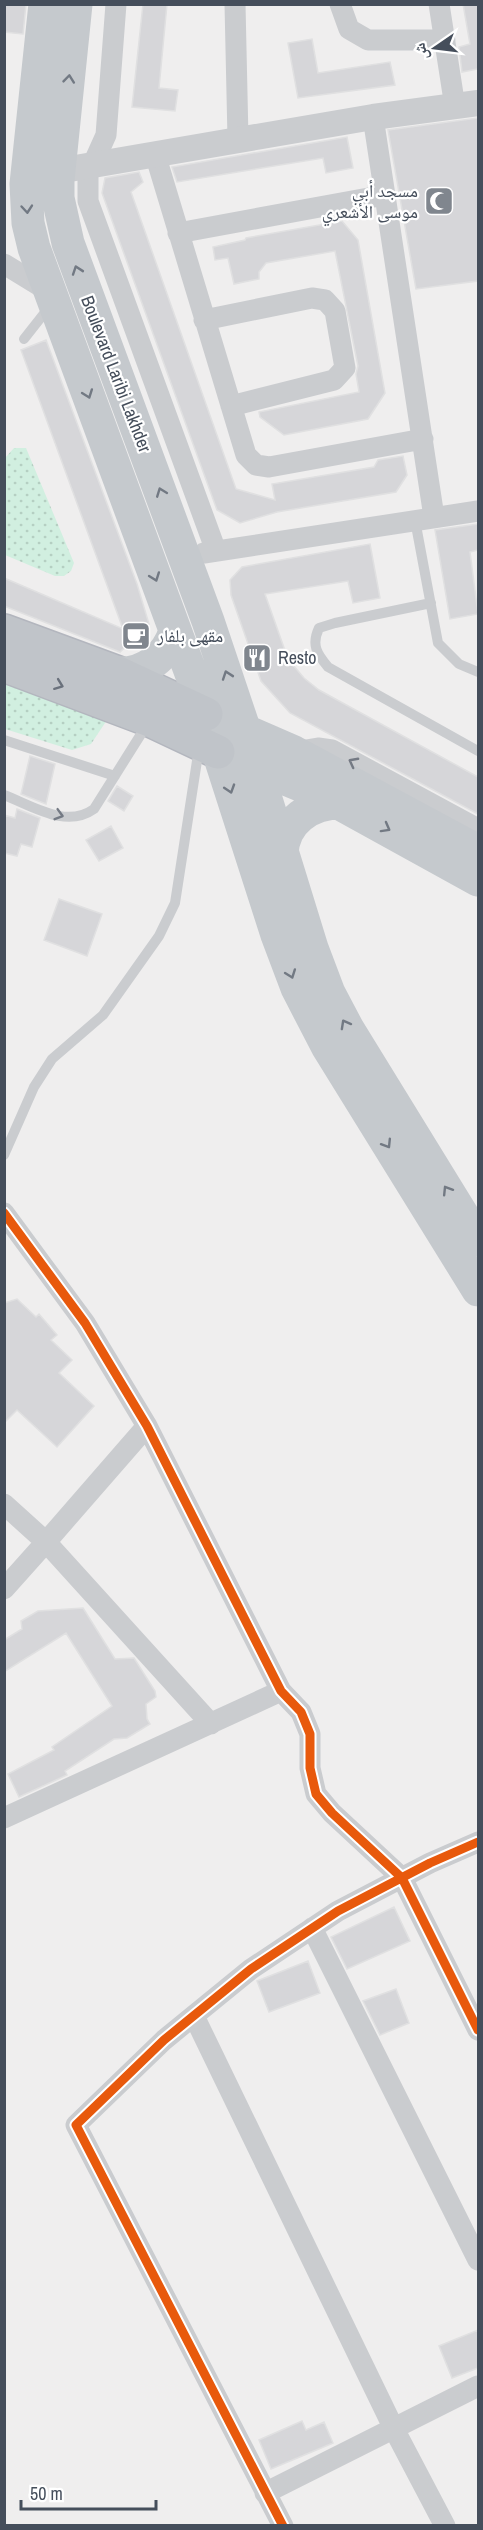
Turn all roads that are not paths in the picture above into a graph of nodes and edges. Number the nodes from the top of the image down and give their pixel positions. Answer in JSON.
{"nodes":[{"id":1,"x":45,"y":4,"type":"edge"},
{"id":2,"x":76,"y":4,"type":"edge"},
{"id":3,"x":116,"y":4,"type":"edge"},
{"id":4,"x":235,"y":4,"type":"edge"},
{"id":5,"x":340,"y":4,"type":"edge"},
{"id":6,"x":439,"y":4,"type":"edge"},
{"id":7,"x":445,"y":40,"type":"junction"},
{"id":8,"x":467,"y":105,"type":"edge"},
{"id":9,"x":374,"y":117,"type":"junction"},
{"id":10,"x":238,"y":139,"type":"junction"},
{"id":11,"x":155,"y":154,"type":"junction"},
{"id":12,"x":91,"y":166,"type":"junction"},
{"id":13,"x":30,"y":173,"type":"edge"},
{"id":14,"x":386,"y":195,"type":"junction"},
{"id":15,"x":178,"y":232,"type":"junction"},
{"id":16,"x":4,"y":264,"type":"edge"},
{"id":17,"x":52,"y":296,"type":"junction"},
{"id":18,"x":204,"y":320,"type":"junction"},
{"id":19,"x":24,"y":339,"type":"dead end"},
{"id":20,"x":231,"y":405,"type":"junction"},
{"id":21,"x":423,"y":438,"type":"junction"},
{"id":22,"x":478,"y":511,"type":"edge"},
{"id":23,"x":425,"y":519,"type":"junction"},
{"id":24,"x":201,"y":554,"type":"junction"},
{"id":25,"x":430,"y":603,"type":"junction"},
{"id":26,"x":4,"y":631,"type":"edge"},
{"id":27,"x":175,"y":631,"type":"junction"},
{"id":28,"x":4,"y":665,"type":"edge"},
{"id":29,"x":478,"y":672,"type":"edge"},
{"id":30,"x":118,"y":673,"type":"junction"},
{"id":31,"x":150,"y":720,"type":"junction"},
{"id":32,"x":245,"y":731,"type":"junction"},
{"id":33,"x":208,"y":736,"type":"junction"},
{"id":34,"x":4,"y":740,"type":"edge"},
{"id":35,"x":478,"y":751,"type":"edge"},
{"id":36,"x":294,"y":752,"type":"junction"},
{"id":37,"x":256,"y":767,"type":"junction"},
{"id":38,"x":115,"y":776,"type":"junction"},
{"id":39,"x":4,"y":795,"type":"edge"},
{"id":40,"x":341,"y":803,"type":"junction"},
{"id":41,"x":478,"y":829,"type":"edge"},
{"id":42,"x":478,"y":850,"type":"edge"},
{"id":43,"x":282,"y":853,"type":"junction"},
{"id":44,"x":478,"y":880,"type":"edge"},
{"id":45,"x":4,"y":1155,"type":"edge"},
{"id":46,"x":5,"y":1215,"type":"edge"},
{"id":47,"x":478,"y":1240,"type":"edge"},
{"id":48,"x":478,"y":1290,"type":"edge"},
{"id":49,"x":147,"y":1425,"type":"junction"},
{"id":50,"x":4,"y":1504,"type":"edge"},
{"id":51,"x":46,"y":1542,"type":"junction"},
{"id":52,"x":4,"y":1589,"type":"edge"},
{"id":53,"x":281,"y":1691,"type":"junction"},
{"id":54,"x":211,"y":1724,"type":"junction"},
{"id":55,"x":4,"y":1818,"type":"edge"},
{"id":56,"x":478,"y":1842,"type":"edge"},
{"id":57,"x":402,"y":1878,"type":"junction"},
{"id":58,"x":312,"y":1928,"type":"junction"},
{"id":59,"x":194,"y":2016,"type":"junction"},
{"id":60,"x":478,"y":2030,"type":"edge"},
{"id":61,"x":478,"y":2260,"type":"edge"},
{"id":62,"x":478,"y":2386,"type":"edge"},
{"id":63,"x":394,"y":2429,"type":"junction"},
{"id":64,"x":265,"y":2493,"type":"junction"},
{"id":65,"x":283,"y":2526,"type":"edge"},
{"id":66,"x":445,"y":2526,"type":"edge"}],
"edges":[{"from":1,"to":13,"type":"main road","name":"Boulevard Laribi Lakhder"},
{"from":13,"to":2,"type":"main road","name":"Boulevard Laribi Lakhder","one_way":true},
{"from":3,"to":12,"type":"street"},
{"from":4,"to":10,"type":"street"},
{"from":5,"to":7,"type":"street"},
{"from":6,"to":7,"type":"street"},
{"from":7,"to":8,"type":"street"},
{"from":8,"to":9,"type":"street"},
{"from":9,"to":10,"type":"street"},
{"from":9,"to":14,"type":"street"},
{"from":10,"to":11,"type":"street"},
{"from":11,"to":12,"type":"street"},
{"from":11,"to":15,"type":"street"},
{"from":12,"to":13,"type":"street"},
{"from":12,"to":24,"type":"street"},
{"from":13,"to":17,"type":"main road","name":"Boulevard Laribi Lakhder","one_way":true},
{"from":24,"to":13,"type":"main road","name":"Boulevard Laribi Lakhder","one_way":true},
{"from":14,"to":15,"type":"street"},
{"from":14,"to":21,"type":"street"},
{"from":15,"to":18,"type":"street"},
{"from":16,"to":17,"type":"street"},
{"from":17,"to":19,"type":"lane"},
{"from":17,"to":27,"type":"main road","name":"Boulevard Laribi Lakhder","one_way":true},
{"from":18,"to":20,"type":"street"},
{"from":18,"to":20,"type":"street"},
{"from":20,"to":21,"type":"street"},
{"from":21,"to":23,"type":"street"},
{"from":22,"to":23,"type":"street"},
{"from":23,"to":24,"type":"street"},
{"from":23,"to":25,"type":"lane"},
{"from":32,"to":24,"type":"main road","name":"Boulevard Laribi Lakhder","one_way":true},
{"from":25,"to":29,"type":"lane"},
{"from":25,"to":35,"type":"lane"},
{"from":26,"to":30,"type":"highway"},
{"from":27,"to":30,"type":"main road"},
{"from":27,"to":33,"type":"main road","name":"Boulevard Laribi Lakhder"},
{"from":28,"to":31,"type":"highway","one_way":true},
{"from":30,"to":33,"type":"highway"},
{"from":31,"to":33,"type":"highway"},
{"from":31,"to":38,"type":"lane"},
{"from":32,"to":33,"type":"main road"},
{"from":32,"to":36,"type":"main road"},
{"from":32,"to":37,"type":"main road","name":"Boulevard Laribi Lakhder"},
{"from":33,"to":37,"type":"main road"},
{"from":33,"to":45,"type":"lane"},
{"from":33,"to":48,"type":"main road","name":"Boulevard Laribi Lakhder","one_way":true},
{"from":34,"to":38,"type":"lane"},
{"from":41,"to":36,"type":"street","one_way":true},
{"from":36,"to":42,"type":"main road"},
{"from":37,"to":40,"type":"main road"},
{"from":37,"to":43,"type":"main road","name":"Boulevard Laribi Lakhder"},
{"from":39,"to":38,"type":"lane","one_way":true},
{"from":40,"to":43,"type":"main road"},
{"from":40,"to":44,"type":"main road","one_way":true},
{"from":47,"to":43,"type":"main road","name":"Boulevard Laribi Lakhder","one_way":true},
{"from":46,"to":49,"type":"street"},
{"from":49,"to":51,"type":"street"},
{"from":49,"to":53,"type":"street"},
{"from":50,"to":51,"type":"street"},
{"from":51,"to":52,"type":"street"},
{"from":51,"to":54,"type":"street"},
{"from":53,"to":54,"type":"street"},
{"from":53,"to":57,"type":"street"},
{"from":54,"to":55,"type":"street"},
{"from":56,"to":57,"type":"street"},
{"from":57,"to":58,"type":"street"},
{"from":57,"to":60,"type":"street"},
{"from":58,"to":59,"type":"street"},
{"from":58,"to":61,"type":"street"},
{"from":59,"to":63,"type":"street"},
{"from":59,"to":64,"type":"street"},
{"from":62,"to":63,"type":"street"},
{"from":63,"to":64,"type":"street"},
{"from":63,"to":66,"type":"street"},
{"from":64,"to":65,"type":"street"}]}
